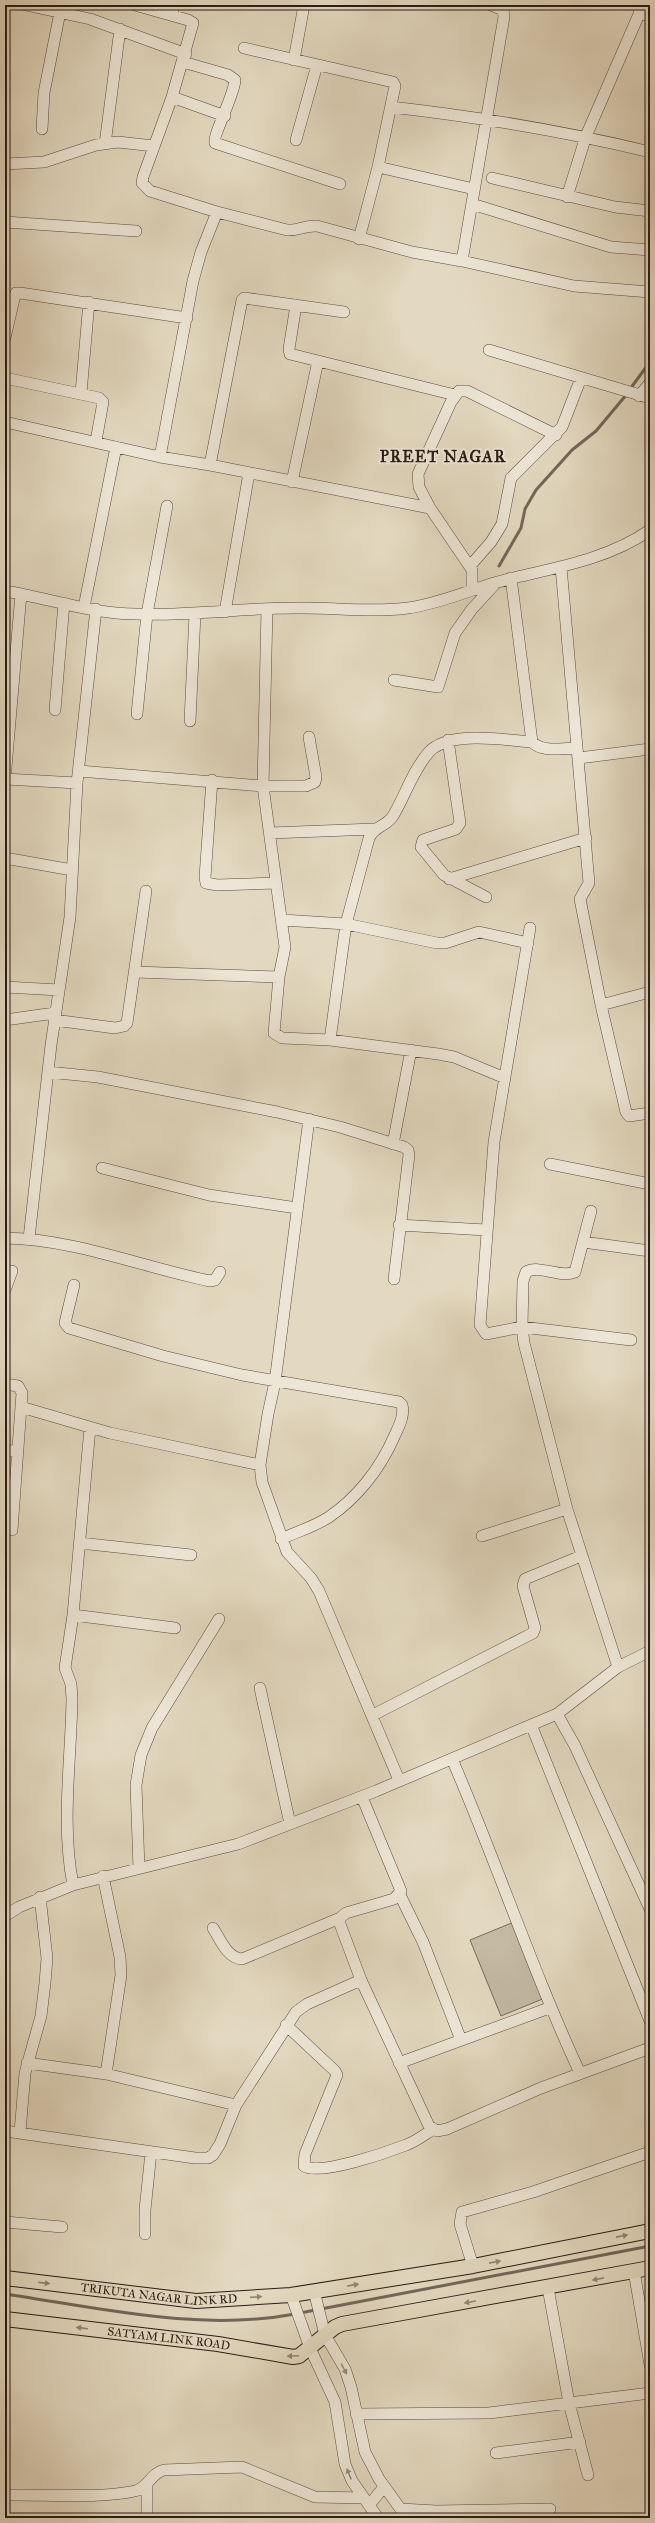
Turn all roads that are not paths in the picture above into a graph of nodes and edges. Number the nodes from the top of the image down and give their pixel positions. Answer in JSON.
{"nodes":[{"id":1,"x":26,"y":5,"type":"edge"},
{"id":2,"x":135,"y":5,"type":"edge"},
{"id":3,"x":304,"y":5,"type":"edge"},
{"id":4,"x":491,"y":5,"type":"edge"},
{"id":5,"x":173,"y":10,"type":"edge"},
{"id":6,"x":644,"y":11,"type":"edge"},
{"id":7,"x":60,"y":12,"type":"junction"},
{"id":8,"x":120,"y":29,"type":"junction"},
{"id":9,"x":244,"y":48,"type":"dead end"},
{"id":10,"x":184,"y":58,"type":"junction"},
{"id":11,"x":294,"y":60,"type":"junction"},
{"id":12,"x":317,"y":65,"type":"junction"},
{"id":13,"x":172,"y":98,"type":"junction"},
{"id":14,"x":391,"y":107,"type":"junction"},
{"id":15,"x":225,"y":116,"type":"junction"},
{"id":16,"x":487,"y":119,"type":"junction"},
{"id":17,"x":42,"y":129,"type":"dead end"},
{"id":18,"x":586,"y":136,"type":"junction"},
{"id":19,"x":296,"y":140,"type":"dead end"},
{"id":20,"x":105,"y":144,"type":"junction"},
{"id":21,"x":154,"y":146,"type":"junction"},
{"id":22,"x":650,"y":152,"type":"edge"},
{"id":23,"x":5,"y":164,"type":"edge"},
{"id":24,"x":378,"y":167,"type":"junction"},
{"id":25,"x":492,"y":178,"type":"dead end"},
{"id":26,"x":340,"y":184,"type":"dead end"},
{"id":27,"x":474,"y":189,"type":"junction"},
{"id":28,"x":567,"y":197,"type":"junction"},
{"id":29,"x":472,"y":204,"type":"junction"},
{"id":30,"x":650,"y":211,"type":"edge"},
{"id":31,"x":217,"y":212,"type":"junction"},
{"id":32,"x":5,"y":222,"type":"edge"},
{"id":33,"x":136,"y":231,"type":"dead end"},
{"id":34,"x":359,"y":239,"type":"junction"},
{"id":35,"x":650,"y":250,"type":"edge"},
{"id":36,"x":462,"y":261,"type":"junction"},
{"id":37,"x":650,"y":292,"type":"edge"},
{"id":38,"x":89,"y":302,"type":"junction"},
{"id":39,"x":296,"y":305,"type":"junction"},
{"id":40,"x":344,"y":312,"type":"dead end"},
{"id":41,"x":187,"y":318,"type":"junction"},
{"id":42,"x":7,"y":319,"type":"edge"},
{"id":43,"x":5,"y":338,"type":"edge"},
{"id":44,"x":489,"y":350,"type":"dead end"},
{"id":45,"x":318,"y":361,"type":"junction"},
{"id":46,"x":5,"y":378,"type":"edge"},
{"id":47,"x":581,"y":378,"type":"junction"},
{"id":48,"x":650,"y":383,"type":"edge"},
{"id":49,"x":81,"y":393,"type":"junction"},
{"id":50,"x":455,"y":395,"type":"junction"},
{"id":51,"x":641,"y":396,"type":"edge"},
{"id":52,"x":5,"y":422,"type":"edge"},
{"id":53,"x":556,"y":435,"type":"junction"},
{"id":54,"x":96,"y":441,"type":"junction"},
{"id":55,"x":116,"y":447,"type":"junction"},
{"id":56,"x":160,"y":458,"type":"junction"},
{"id":57,"x":210,"y":465,"type":"junction"},
{"id":58,"x":248,"y":473,"type":"junction"},
{"id":59,"x":292,"y":482,"type":"junction"},
{"id":60,"x":168,"y":506,"type":"dead end"},
{"id":61,"x":430,"y":508,"type":"junction"},
{"id":62,"x":650,"y":530,"type":"edge"},
{"id":63,"x":470,"y":566,"type":"junction"},
{"id":64,"x":561,"y":567,"type":"junction"},
{"id":65,"x":511,"y":578,"type":"junction"},
{"id":66,"x":484,"y":586,"type":"junction"},
{"id":67,"x":5,"y":591,"type":"edge"},
{"id":68,"x":21,"y":594,"type":"junction"},
{"id":69,"x":64,"y":603,"type":"junction"},
{"id":70,"x":84,"y":607,"type":"junction"},
{"id":71,"x":96,"y":609,"type":"junction"},
{"id":72,"x":267,"y":609,"type":"junction"},
{"id":73,"x":225,"y":612,"type":"junction"},
{"id":74,"x":147,"y":614,"type":"junction"},
{"id":75,"x":195,"y":614,"type":"junction"},
{"id":76,"x":394,"y":680,"type":"dead end"},
{"id":77,"x":55,"y":710,"type":"dead end"},
{"id":78,"x":138,"y":714,"type":"dead end"},
{"id":79,"x":190,"y":721,"type":"dead end"},
{"id":80,"x":309,"y":737,"type":"dead end"},
{"id":81,"x":448,"y":740,"type":"junction"},
{"id":82,"x":532,"y":742,"type":"junction"},
{"id":83,"x":650,"y":749,"type":"edge"},
{"id":84,"x":578,"y":753,"type":"junction"},
{"id":85,"x":80,"y":771,"type":"junction"},
{"id":86,"x":5,"y":779,"type":"edge"},
{"id":87,"x":212,"y":780,"type":"junction"},
{"id":88,"x":78,"y":783,"type":"junction"},
{"id":89,"x":263,"y":786,"type":"junction"},
{"id":90,"x":374,"y":829,"type":"junction"},
{"id":91,"x":270,"y":833,"type":"junction"},
{"id":92,"x":586,"y":838,"type":"junction"},
{"id":93,"x":5,"y":858,"type":"edge"},
{"id":94,"x":72,"y":870,"type":"junction"},
{"id":95,"x":449,"y":879,"type":"junction"},
{"id":96,"x":275,"y":883,"type":"junction"},
{"id":97,"x":146,"y":891,"type":"dead end"},
{"id":98,"x":486,"y":897,"type":"dead end"},
{"id":99,"x":282,"y":920,"type":"junction"},
{"id":100,"x":346,"y":924,"type":"junction"},
{"id":101,"x":530,"y":928,"type":"dead end"},
{"id":102,"x":528,"y":942,"type":"junction"},
{"id":103,"x":135,"y":972,"type":"junction"},
{"id":104,"x":279,"y":977,"type":"junction"},
{"id":105,"x":5,"y":987,"type":"edge"},
{"id":106,"x":59,"y":990,"type":"junction"},
{"id":107,"x":650,"y":992,"type":"edge"},
{"id":108,"x":601,"y":1004,"type":"junction"},
{"id":109,"x":55,"y":1017,"type":"junction"},
{"id":110,"x":5,"y":1020,"type":"edge"},
{"id":111,"x":330,"y":1040,"type":"junction"},
{"id":112,"x":411,"y":1050,"type":"junction"},
{"id":113,"x":48,"y":1072,"type":"junction"},
{"id":114,"x":505,"y":1078,"type":"junction"},
{"id":115,"x":650,"y":1113,"type":"edge"},
{"id":116,"x":309,"y":1119,"type":"junction"},
{"id":117,"x":393,"y":1144,"type":"junction"},
{"id":118,"x":550,"y":1164,"type":"dead end"},
{"id":119,"x":102,"y":1168,"type":"dead end"},
{"id":120,"x":650,"y":1184,"type":"edge"},
{"id":121,"x":297,"y":1208,"type":"junction"},
{"id":122,"x":590,"y":1211,"type":"dead end"},
{"id":123,"x":399,"y":1225,"type":"junction"},
{"id":124,"x":486,"y":1230,"type":"junction"},
{"id":125,"x":5,"y":1238,"type":"edge"},
{"id":126,"x":29,"y":1238,"type":"junction"},
{"id":127,"x":584,"y":1242,"type":"junction"},
{"id":128,"x":650,"y":1252,"type":"edge"},
{"id":129,"x":12,"y":1271,"type":"dead end"},
{"id":130,"x":220,"y":1272,"type":"dead end"},
{"id":131,"x":394,"y":1279,"type":"dead end"},
{"id":132,"x":74,"y":1286,"type":"dead end"},
{"id":133,"x":5,"y":1290,"type":"edge"},
{"id":134,"x":522,"y":1327,"type":"junction"},
{"id":135,"x":630,"y":1340,"type":"dead end"},
{"id":136,"x":275,"y":1382,"type":"junction"},
{"id":137,"x":5,"y":1384,"type":"edge"},
{"id":138,"x":21,"y":1407,"type":"junction"},
{"id":139,"x":90,"y":1428,"type":"junction"},
{"id":140,"x":5,"y":1450,"type":"edge"},
{"id":141,"x":18,"y":1452,"type":"junction"},
{"id":142,"x":260,"y":1465,"type":"junction"},
{"id":143,"x":567,"y":1509,"type":"junction"},
{"id":144,"x":12,"y":1530,"type":"dead end"},
{"id":145,"x":482,"y":1536,"type":"dead end"},
{"id":146,"x":281,"y":1539,"type":"junction"},
{"id":147,"x":80,"y":1543,"type":"junction"},
{"id":148,"x":191,"y":1555,"type":"dead end"},
{"id":149,"x":581,"y":1556,"type":"junction"},
{"id":150,"x":74,"y":1615,"type":"junction"},
{"id":151,"x":219,"y":1619,"type":"dead end"},
{"id":152,"x":175,"y":1628,"type":"dead end"},
{"id":153,"x":650,"y":1652,"type":"edge"},
{"id":154,"x":618,"y":1667,"type":"junction"},
{"id":155,"x":260,"y":1688,"type":"dead end"},
{"id":156,"x":557,"y":1714,"type":"junction"},
{"id":157,"x":372,"y":1715,"type":"junction"},
{"id":158,"x":532,"y":1727,"type":"junction"},
{"id":159,"x":452,"y":1759,"type":"junction"},
{"id":160,"x":399,"y":1780,"type":"junction"},
{"id":161,"x":362,"y":1797,"type":"junction"},
{"id":162,"x":290,"y":1824,"type":"junction"},
{"id":163,"x":139,"y":1868,"type":"junction"},
{"id":164,"x":103,"y":1876,"type":"junction"},
{"id":165,"x":73,"y":1885,"type":"junction"},
{"id":166,"x":400,"y":1895,"type":"junction"},
{"id":167,"x":40,"y":1898,"type":"junction"},
{"id":168,"x":650,"y":1909,"type":"edge"},
{"id":169,"x":5,"y":1916,"type":"edge"},
{"id":170,"x":340,"y":1918,"type":"junction"},
{"id":171,"x":213,"y":1928,"type":"dead end"},
{"id":172,"x":361,"y":1980,"type":"junction"},
{"id":173,"x":549,"y":2008,"type":"junction"},
{"id":174,"x":650,"y":2021,"type":"edge"},
{"id":175,"x":286,"y":2025,"type":"junction"},
{"id":176,"x":461,"y":2040,"type":"junction"},
{"id":177,"x":650,"y":2048,"type":"edge"},
{"id":178,"x":27,"y":2063,"type":"junction"},
{"id":179,"x":399,"y":2063,"type":"junction"},
{"id":180,"x":580,"y":2073,"type":"junction"},
{"id":181,"x":106,"y":2074,"type":"junction"},
{"id":182,"x":236,"y":2105,"type":"junction"},
{"id":183,"x":432,"y":2130,"type":"junction"},
{"id":184,"x":5,"y":2131,"type":"edge"},
{"id":185,"x":20,"y":2132,"type":"junction"},
{"id":186,"x":151,"y":2152,"type":"junction"},
{"id":187,"x":650,"y":2152,"type":"edge"},
{"id":188,"x":5,"y":2222,"type":"edge"},
{"id":189,"x":62,"y":2227,"type":"dead end"},
{"id":190,"x":650,"y":2231,"type":"edge"},
{"id":191,"x":145,"y":2234,"type":"dead end"},
{"id":192,"x":473,"y":2266,"type":"junction"},
{"id":193,"x":650,"y":2268,"type":"edge"},
{"id":194,"x":634,"y":2272,"type":"junction"},
{"id":195,"x":5,"y":2278,"type":"edge"},
{"id":196,"x":548,"y":2288,"type":"junction"},
{"id":197,"x":314,"y":2291,"type":"junction"},
{"id":198,"x":291,"y":2295,"type":"junction"},
{"id":199,"x":5,"y":2319,"type":"edge"},
{"id":200,"x":325,"y":2335,"type":"junction"},
{"id":201,"x":310,"y":2348,"type":"junction"},
{"id":202,"x":650,"y":2359,"type":"edge"},
{"id":203,"x":650,"y":2393,"type":"edge"},
{"id":204,"x":569,"y":2403,"type":"junction"},
{"id":205,"x":356,"y":2414,"type":"junction"},
{"id":206,"x":580,"y":2442,"type":"junction"},
{"id":207,"x":496,"y":2453,"type":"dead end"},
{"id":208,"x":588,"y":2475,"type":"dead end"},
{"id":209,"x":147,"y":2485,"type":"junction"},
{"id":210,"x":384,"y":2487,"type":"junction"},
{"id":211,"x":5,"y":2495,"type":"edge"},
{"id":212,"x":366,"y":2502,"type":"junction"},
{"id":213,"x":550,"y":2509,"type":"dead end"},
{"id":214,"x":404,"y":2513,"type":"edge"},
{"id":215,"x":147,"y":2518,"type":"edge"},
{"id":216,"x":377,"y":2518,"type":"edge"}],
"edges":[{"from":1,"to":7,"type":"street"},
{"from":2,"to":5,"type":"street"},
{"from":3,"to":11,"type":"street"},
{"from":4,"to":16,"type":"street"},
{"from":5,"to":10,"type":"street"},
{"from":6,"to":18,"type":"street"},
{"from":7,"to":8,"type":"street"},
{"from":7,"to":17,"type":"street"},
{"from":8,"to":10,"type":"street"},
{"from":8,"to":20,"type":"street"},
{"from":9,"to":11,"type":"street"},
{"from":10,"to":13,"type":"street"},
{"from":10,"to":15,"type":"street"},
{"from":11,"to":12,"type":"street"},
{"from":12,"to":14,"type":"street"},
{"from":12,"to":19,"type":"street"},
{"from":13,"to":15,"type":"street"},
{"from":13,"to":21,"type":"street"},
{"from":14,"to":16,"type":"street"},
{"from":14,"to":24,"type":"street"},
{"from":15,"to":26,"type":"street"},
{"from":16,"to":18,"type":"street"},
{"from":16,"to":27,"type":"street"},
{"from":18,"to":22,"type":"street"},
{"from":18,"to":28,"type":"street"},
{"from":20,"to":21,"type":"street"},
{"from":20,"to":23,"type":"street"},
{"from":21,"to":31,"type":"street"},
{"from":24,"to":27,"type":"street"},
{"from":24,"to":34,"type":"street"},
{"from":25,"to":28,"type":"street"},
{"from":27,"to":29,"type":"street"},
{"from":28,"to":30,"type":"street"},
{"from":29,"to":35,"type":"street"},
{"from":29,"to":36,"type":"street"},
{"from":31,"to":34,"type":"street"},
{"from":31,"to":41,"type":"street"},
{"from":32,"to":33,"type":"street"},
{"from":34,"to":36,"type":"street"},
{"from":36,"to":37,"type":"street"},
{"from":38,"to":41,"type":"street"},
{"from":38,"to":42,"type":"street"},
{"from":38,"to":49,"type":"street"},
{"from":39,"to":40,"type":"street"},
{"from":39,"to":45,"type":"street"},
{"from":39,"to":57,"type":"street"},
{"from":41,"to":56,"type":"street"},
{"from":42,"to":43,"type":"street"},
{"from":44,"to":47,"type":"street"},
{"from":45,"to":50,"type":"street"},
{"from":45,"to":59,"type":"street"},
{"from":46,"to":49,"type":"street"},
{"from":47,"to":51,"type":"street"},
{"from":47,"to":53,"type":"street"},
{"from":48,"to":51,"type":"street"},
{"from":49,"to":54,"type":"street"},
{"from":50,"to":53,"type":"street"},
{"from":50,"to":61,"type":"street"},
{"from":52,"to":54,"type":"street"},
{"from":53,"to":63,"type":"street"},
{"from":54,"to":55,"type":"street"},
{"from":55,"to":56,"type":"street"},
{"from":55,"to":70,"type":"street"},
{"from":56,"to":57,"type":"street"},
{"from":57,"to":58,"type":"street"},
{"from":58,"to":59,"type":"street"},
{"from":58,"to":73,"type":"street"},
{"from":59,"to":61,"type":"street"},
{"from":60,"to":74,"type":"street"},
{"from":61,"to":63,"type":"street"},
{"from":62,"to":64,"type":"street"},
{"from":63,"to":66,"type":"street"},
{"from":64,"to":65,"type":"street"},
{"from":64,"to":84,"type":"street"},
{"from":65,"to":66,"type":"street"},
{"from":65,"to":82,"type":"street"},
{"from":66,"to":72,"type":"street"},
{"from":66,"to":76,"type":"street"},
{"from":67,"to":68,"type":"street"},
{"from":68,"to":69,"type":"street"},
{"from":68,"to":86,"type":"street"},
{"from":69,"to":70,"type":"street"},
{"from":69,"to":77,"type":"street"},
{"from":70,"to":71,"type":"street"},
{"from":71,"to":74,"type":"street"},
{"from":71,"to":85,"type":"street"},
{"from":72,"to":73,"type":"street"},
{"from":72,"to":89,"type":"street"},
{"from":73,"to":75,"type":"street"},
{"from":74,"to":75,"type":"street"},
{"from":74,"to":78,"type":"street"},
{"from":75,"to":79,"type":"street"},
{"from":80,"to":89,"type":"street"},
{"from":81,"to":82,"type":"street"},
{"from":81,"to":90,"type":"street"},
{"from":81,"to":95,"type":"street"},
{"from":82,"to":84,"type":"street"},
{"from":83,"to":84,"type":"street"},
{"from":84,"to":92,"type":"street"},
{"from":85,"to":87,"type":"street"},
{"from":85,"to":88,"type":"street"},
{"from":86,"to":88,"type":"street"},
{"from":87,"to":89,"type":"street"},
{"from":87,"to":96,"type":"street"},
{"from":88,"to":94,"type":"street"},
{"from":89,"to":91,"type":"street"},
{"from":90,"to":91,"type":"street"},
{"from":90,"to":100,"type":"street"},
{"from":91,"to":96,"type":"street"},
{"from":92,"to":95,"type":"street"},
{"from":92,"to":108,"type":"street"},
{"from":93,"to":94,"type":"street"},
{"from":94,"to":106,"type":"street"},
{"from":95,"to":98,"type":"street"},
{"from":96,"to":99,"type":"street"},
{"from":97,"to":103,"type":"street"},
{"from":99,"to":100,"type":"street"},
{"from":99,"to":104,"type":"street"},
{"from":100,"to":102,"type":"street"},
{"from":100,"to":111,"type":"street"},
{"from":101,"to":102,"type":"street"},
{"from":102,"to":114,"type":"street"},
{"from":103,"to":104,"type":"street"},
{"from":103,"to":109,"type":"street"},
{"from":104,"to":111,"type":"street"},
{"from":105,"to":106,"type":"street"},
{"from":106,"to":109,"type":"street"},
{"from":107,"to":108,"type":"street"},
{"from":108,"to":115,"type":"street"},
{"from":109,"to":110,"type":"street"},
{"from":109,"to":113,"type":"street"},
{"from":111,"to":112,"type":"street"},
{"from":112,"to":114,"type":"street"},
{"from":112,"to":117,"type":"street"},
{"from":113,"to":116,"type":"street"},
{"from":113,"to":126,"type":"street"},
{"from":114,"to":124,"type":"street"},
{"from":116,"to":117,"type":"street"},
{"from":116,"to":121,"type":"street"},
{"from":117,"to":123,"type":"street"},
{"from":118,"to":120,"type":"street"},
{"from":119,"to":121,"type":"street"},
{"from":121,"to":136,"type":"street"},
{"from":122,"to":127,"type":"street"},
{"from":123,"to":124,"type":"street"},
{"from":123,"to":131,"type":"street"},
{"from":124,"to":134,"type":"street"},
{"from":125,"to":126,"type":"street"},
{"from":126,"to":130,"type":"street"},
{"from":127,"to":128,"type":"street"},
{"from":127,"to":134,"type":"street"},
{"from":129,"to":133,"type":"street"},
{"from":132,"to":136,"type":"street"},
{"from":134,"to":135,"type":"street"},
{"from":134,"to":143,"type":"street"},
{"from":136,"to":142,"type":"street"},
{"from":136,"to":146,"type":"street"},
{"from":137,"to":138,"type":"street"},
{"from":138,"to":139,"type":"street"},
{"from":138,"to":141,"type":"street"},
{"from":139,"to":142,"type":"street"},
{"from":139,"to":147,"type":"street"},
{"from":140,"to":141,"type":"street"},
{"from":141,"to":144,"type":"street"},
{"from":142,"to":146,"type":"street"},
{"from":143,"to":145,"type":"street"},
{"from":143,"to":149,"type":"street"},
{"from":146,"to":157,"type":"street"},
{"from":147,"to":148,"type":"street"},
{"from":147,"to":150,"type":"street"},
{"from":149,"to":154,"type":"street"},
{"from":149,"to":157,"type":"street"},
{"from":150,"to":152,"type":"street"},
{"from":150,"to":165,"type":"street"},
{"from":151,"to":163,"type":"street"},
{"from":153,"to":154,"type":"street"},
{"from":154,"to":156,"type":"street"},
{"from":155,"to":162,"type":"street"},
{"from":156,"to":158,"type":"street"},
{"from":156,"to":168,"type":"street"},
{"from":157,"to":160,"type":"street"},
{"from":158,"to":159,"type":"street"},
{"from":158,"to":174,"type":"street"},
{"from":159,"to":160,"type":"street"},
{"from":159,"to":173,"type":"street"},
{"from":160,"to":161,"type":"street"},
{"from":161,"to":162,"type":"street"},
{"from":161,"to":166,"type":"street"},
{"from":162,"to":163,"type":"street"},
{"from":163,"to":164,"type":"street"},
{"from":164,"to":165,"type":"street"},
{"from":164,"to":181,"type":"street"},
{"from":165,"to":167,"type":"street"},
{"from":166,"to":170,"type":"street"},
{"from":166,"to":176,"type":"street"},
{"from":167,"to":169,"type":"street"},
{"from":167,"to":178,"type":"street"},
{"from":170,"to":171,"type":"street"},
{"from":170,"to":172,"type":"street"},
{"from":172,"to":175,"type":"street"},
{"from":172,"to":179,"type":"street"},
{"from":173,"to":176,"type":"street"},
{"from":173,"to":180,"type":"street"},
{"from":175,"to":182,"type":"street"},
{"from":175,"to":183,"type":"street"},
{"from":176,"to":179,"type":"street"},
{"from":177,"to":180,"type":"street"},
{"from":178,"to":181,"type":"street"},
{"from":178,"to":185,"type":"street"},
{"from":179,"to":183,"type":"street"},
{"from":180,"to":183,"type":"street"},
{"from":181,"to":182,"type":"street"},
{"from":182,"to":186,"type":"street"},
{"from":184,"to":185,"type":"street"},
{"from":185,"to":186,"type":"street"},
{"from":186,"to":191,"type":"street"},
{"from":187,"to":192,"type":"street"},
{"from":188,"to":189,"type":"street"},
{"from":192,"to":190,"type":"main road","name":"TRIKUTA NAGAR LINK RD","one_way":true},
{"from":197,"to":192,"type":"main road","name":"TRIKUTA NAGAR LINK RD","one_way":true},
{"from":193,"to":194,"type":"main road","name":"SATYAM LINK ROAD"},
{"from":194,"to":196,"type":"main road","name":"SATYAM LINK ROAD","one_way":true},
{"from":194,"to":202,"type":"street"},
{"from":195,"to":198,"type":"main road","name":"TRIKUTA NAGAR LINK RD","one_way":true},
{"from":196,"to":200,"type":"main road","name":"SATYAM LINK ROAD","one_way":true},
{"from":196,"to":204,"type":"street"},
{"from":197,"to":198,"type":"main road","name":"TRIKUTA NAGAR LINK RD"},
{"from":197,"to":200,"type":"street"},
{"from":198,"to":201,"type":"street"},
{"from":201,"to":199,"type":"main road","name":"SATYAM LINK ROAD","one_way":true},
{"from":200,"to":201,"type":"main road","name":"SATYAM LINK ROAD"},
{"from":200,"to":205,"type":"street","one_way":true},
{"from":212,"to":201,"type":"street","one_way":true},
{"from":203,"to":204,"type":"street"},
{"from":204,"to":205,"type":"street"},
{"from":204,"to":206,"type":"street"},
{"from":205,"to":210,"type":"street"},
{"from":206,"to":207,"type":"street"},
{"from":206,"to":208,"type":"street"},
{"from":209,"to":211,"type":"street"},
{"from":209,"to":212,"type":"street"},
{"from":209,"to":215,"type":"street"},
{"from":210,"to":212,"type":"street"},
{"from":210,"to":214,"type":"street"},
{"from":212,"to":216,"type":"street"},
{"from":213,"to":214,"type":"street"}]}
